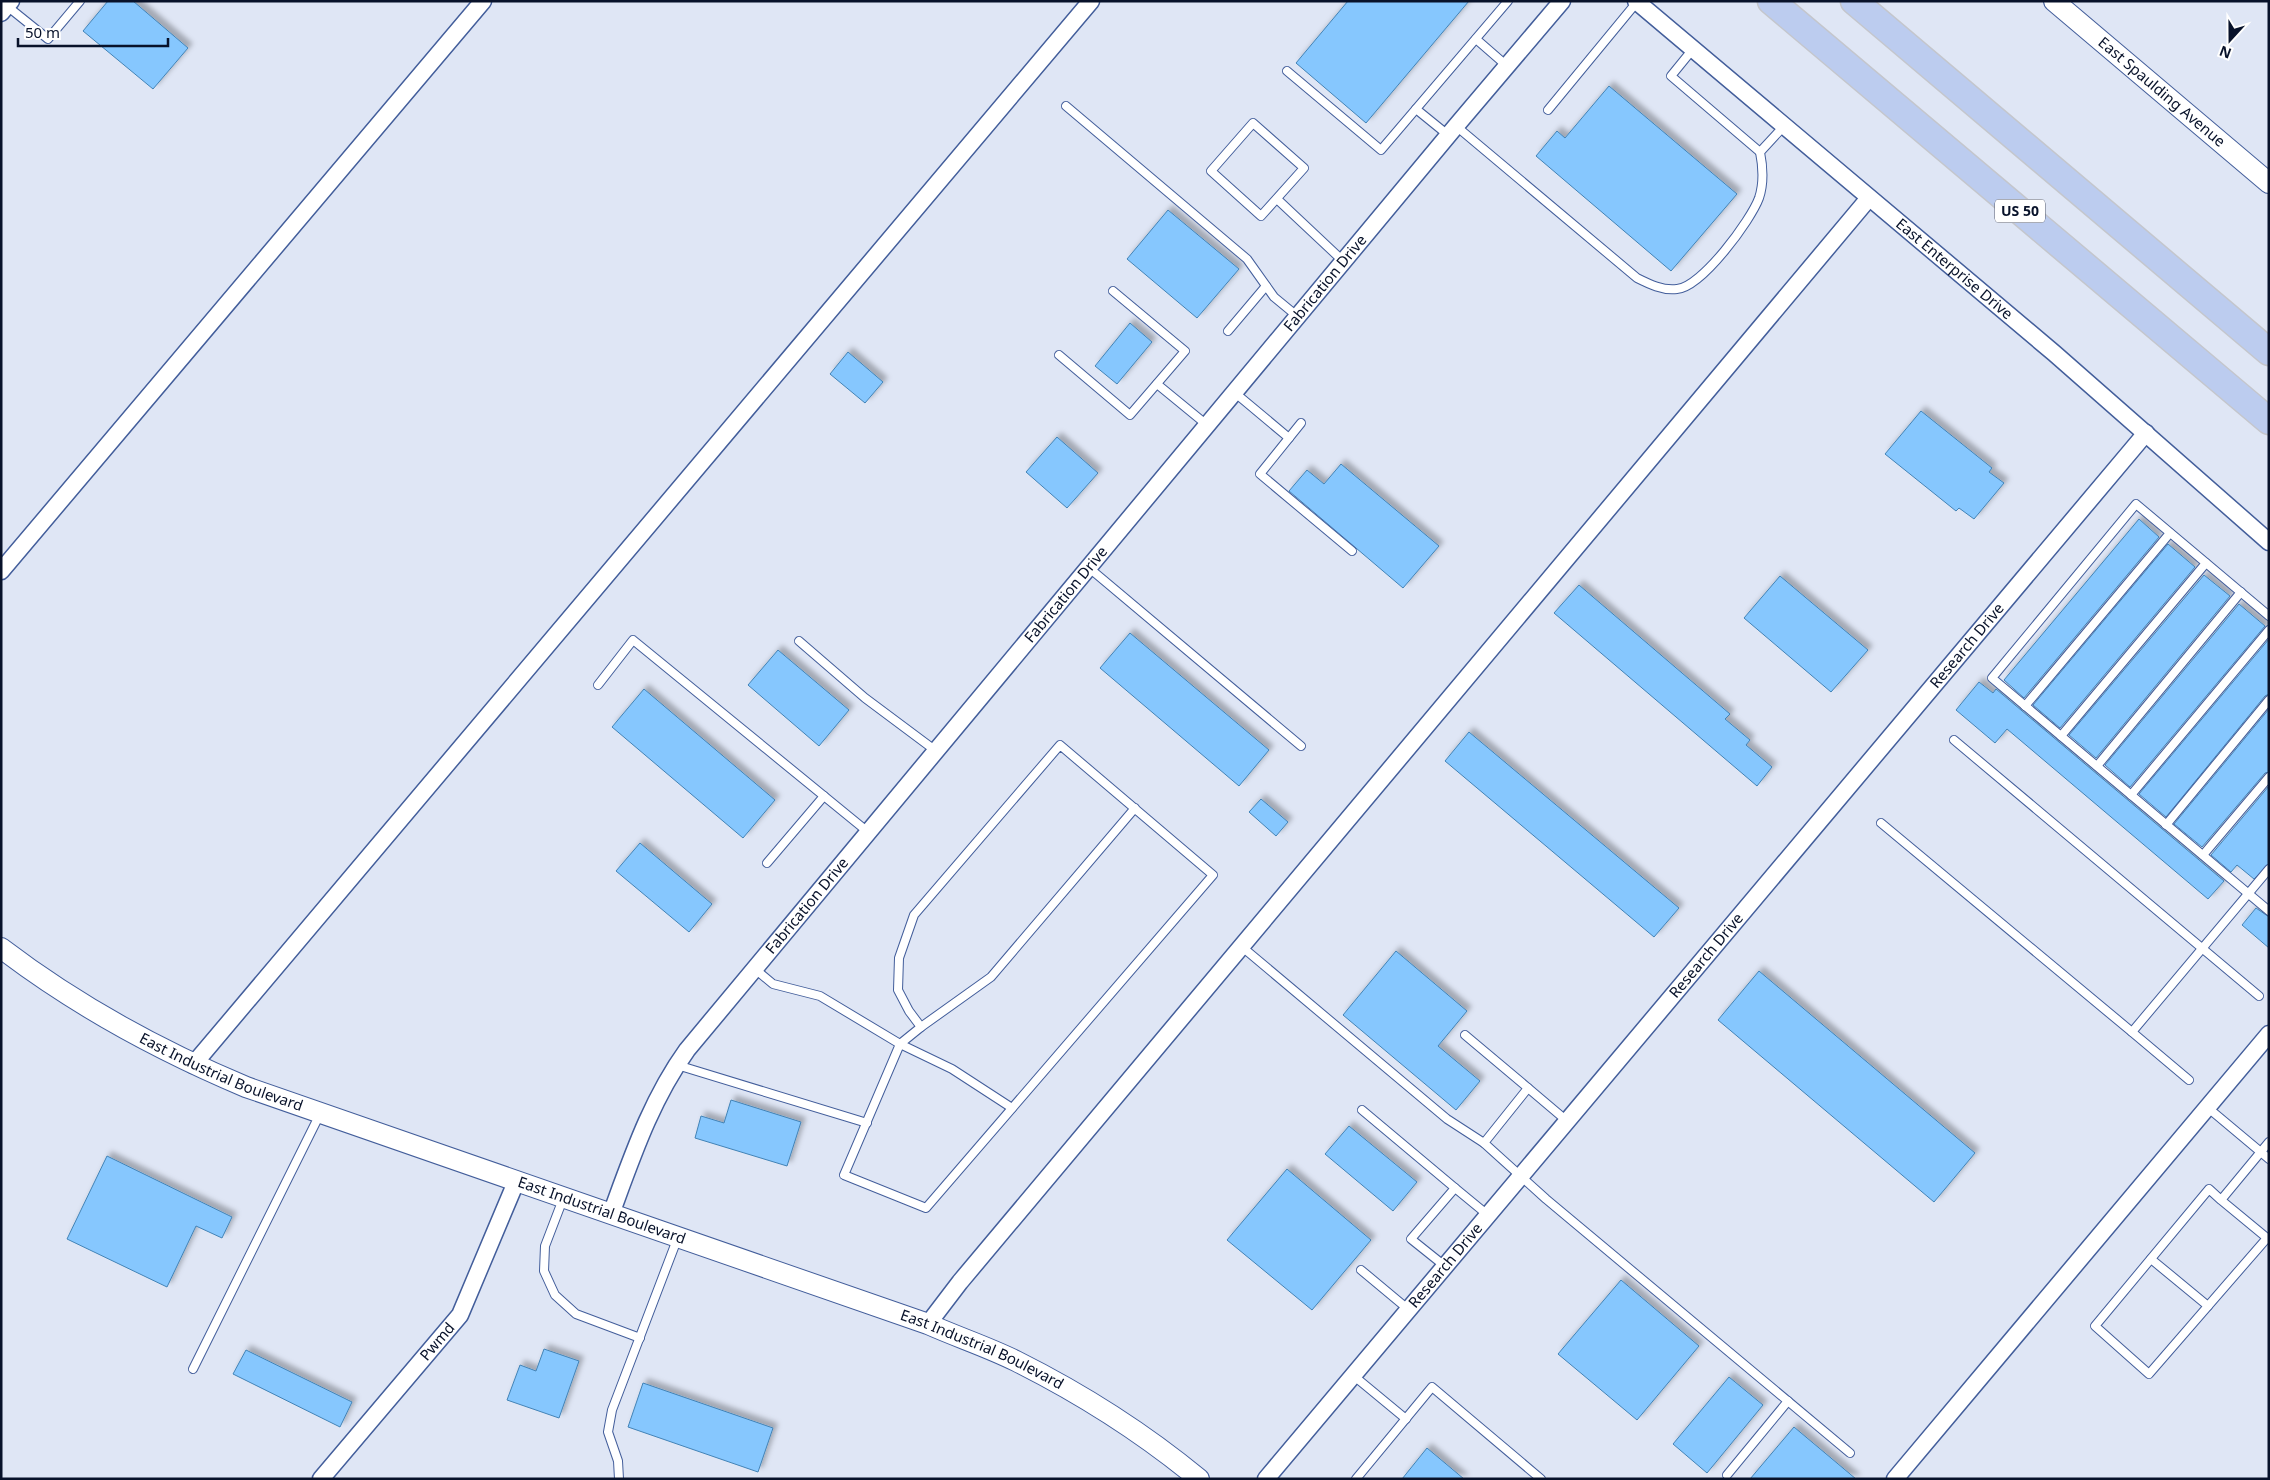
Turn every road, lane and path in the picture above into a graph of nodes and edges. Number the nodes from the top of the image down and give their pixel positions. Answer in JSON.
{"nodes":[{"id":1,"x":80,"y":1,"type":"edge"},
{"id":2,"x":483,"y":1,"type":"edge"},
{"id":3,"x":1091,"y":1,"type":"edge"},
{"id":4,"x":1508,"y":1,"type":"edge"},
{"id":5,"x":1562,"y":1,"type":"edge"},
{"id":6,"x":1637,"y":1,"type":"edge"},
{"id":7,"x":1771,"y":1,"type":"edge"},
{"id":8,"x":1854,"y":1,"type":"edge"},
{"id":9,"x":2054,"y":1,"type":"edge"},
{"id":10,"x":7,"y":7,"type":"edge"},
{"id":11,"x":1476,"y":39,"type":"junction"},
{"id":12,"x":1693,"y":49,"type":"junction"},
{"id":13,"x":1507,"y":66,"type":"junction"},
{"id":14,"x":1287,"y":71,"type":"dead end"},
{"id":15,"x":1066,"y":106,"type":"dead end"},
{"id":16,"x":1416,"y":109,"type":"junction"},
{"id":17,"x":1548,"y":110,"type":"dead end"},
{"id":18,"x":1784,"y":126,"type":"junction"},
{"id":19,"x":1452,"y":131,"type":"junction"},
{"id":20,"x":1760,"y":152,"type":"junction"},
{"id":21,"x":2269,"y":183,"type":"edge"},
{"id":22,"x":1869,"y":198,"type":"junction"},
{"id":23,"x":1277,"y":199,"type":"junction"},
{"id":24,"x":1343,"y":261,"type":"junction"},
{"id":25,"x":1266,"y":286,"type":"junction"},
{"id":26,"x":1113,"y":291,"type":"dead end"},
{"id":27,"x":1297,"y":316,"type":"junction"},
{"id":28,"x":1228,"y":331,"type":"dead end"},
{"id":29,"x":2269,"y":352,"type":"edge"},
{"id":30,"x":1059,"y":355,"type":"dead end"},
{"id":31,"x":1157,"y":384,"type":"junction"},
{"id":32,"x":1234,"y":392,"type":"junction"},
{"id":33,"x":2269,"y":421,"type":"edge"},
{"id":34,"x":1301,"y":423,"type":"dead end"},
{"id":35,"x":1207,"y":425,"type":"junction"},
{"id":36,"x":2146,"y":432,"type":"junction"},
{"id":37,"x":1289,"y":438,"type":"junction"},
{"id":38,"x":2170,"y":533,"type":"junction"},
{"id":39,"x":2269,"y":542,"type":"edge"},
{"id":40,"x":1352,"y":551,"type":"dead end"},
{"id":41,"x":2206,"y":563,"type":"junction"},
{"id":42,"x":1088,"y":567,"type":"junction"},
{"id":43,"x":1,"y":571,"type":"edge"},
{"id":44,"x":2241,"y":592,"type":"junction"},
{"id":45,"x":2269,"y":616,"type":"edge"},
{"id":46,"x":2269,"y":630,"type":"edge"},
{"id":47,"x":799,"y":641,"type":"dead end"},
{"id":48,"x":598,"y":685,"type":"dead end"},
{"id":49,"x":2269,"y":700,"type":"edge"},
{"id":50,"x":2025,"y":706,"type":"junction"},
{"id":51,"x":2061,"y":736,"type":"junction"},
{"id":52,"x":1954,"y":740,"type":"dead end"},
{"id":53,"x":1301,"y":746,"type":"dead end"},
{"id":54,"x":936,"y":751,"type":"junction"},
{"id":55,"x":2097,"y":766,"type":"junction"},
{"id":56,"x":2269,"y":777,"type":"edge"},
{"id":57,"x":2131,"y":795,"type":"junction"},
{"id":58,"x":824,"y":796,"type":"junction"},
{"id":59,"x":1135,"y":808,"type":"junction"},
{"id":60,"x":1881,"y":823,"type":"dead end"},
{"id":61,"x":2166,"y":824,"type":"junction"},
{"id":62,"x":868,"y":832,"type":"junction"},
{"id":63,"x":2203,"y":855,"type":"junction"},
{"id":64,"x":768,"y":863,"type":"dead end"},
{"id":65,"x":2269,"y":869,"type":"edge"},
{"id":66,"x":2248,"y":893,"type":"junction"},
{"id":67,"x":2269,"y":910,"type":"edge"},
{"id":68,"x":1241,"y":946,"type":"junction"},
{"id":69,"x":1,"y":948,"type":"edge"},
{"id":70,"x":2202,"y":948,"type":"junction"},
{"id":71,"x":755,"y":969,"type":"junction"},
{"id":72,"x":2259,"y":996,"type":"dead end"},
{"id":73,"x":921,"y":1027,"type":"junction"},
{"id":74,"x":2132,"y":1032,"type":"junction"},
{"id":75,"x":2269,"y":1034,"type":"edge"},
{"id":76,"x":1465,"y":1035,"type":"dead end"},
{"id":77,"x":900,"y":1044,"type":"junction"},
{"id":78,"x":677,"y":1064,"type":"junction"},
{"id":79,"x":193,"y":1065,"type":"junction"},
{"id":80,"x":2189,"y":1080,"type":"dead end"},
{"id":81,"x":1528,"y":1088,"type":"junction"},
{"id":82,"x":2207,"y":1107,"type":"junction"},
{"id":83,"x":1012,"y":1108,"type":"junction"},
{"id":84,"x":1362,"y":1110,"type":"dead end"},
{"id":85,"x":320,"y":1114,"type":"junction"},
{"id":86,"x":1568,"y":1121,"type":"junction"},
{"id":87,"x":866,"y":1123,"type":"junction"},
{"id":88,"x":2269,"y":1142,"type":"edge"},
{"id":89,"x":1484,"y":1143,"type":"junction"},
{"id":90,"x":2260,"y":1152,"type":"junction"},
{"id":91,"x":2269,"y":1159,"type":"edge"},
{"id":92,"x":1522,"y":1176,"type":"junction"},
{"id":93,"x":516,"y":1182,"type":"junction"},
{"id":94,"x":1455,"y":1188,"type":"junction"},
{"id":95,"x":563,"y":1198,"type":"junction"},
{"id":96,"x":2221,"y":1200,"type":"junction"},
{"id":97,"x":611,"y":1214,"type":"junction"},
{"id":98,"x":1489,"y":1216,"type":"junction"},
{"id":99,"x":678,"y":1237,"type":"junction"},
{"id":100,"x":2151,"y":1259,"type":"junction"},
{"id":101,"x":1446,"y":1267,"type":"junction"},
{"id":102,"x":1361,"y":1270,"type":"dead end"},
{"id":103,"x":2208,"y":1306,"type":"junction"},
{"id":104,"x":1409,"y":1310,"type":"junction"},
{"id":105,"x":928,"y":1324,"type":"junction"},
{"id":106,"x":640,"y":1338,"type":"junction"},
{"id":107,"x":192,"y":1369,"type":"dead end"},
{"id":108,"x":1354,"y":1376,"type":"junction"},
{"id":109,"x":1788,"y":1401,"type":"junction"},
{"id":110,"x":1406,"y":1419,"type":"junction"},
{"id":111,"x":1850,"y":1453,"type":"dead end"},
{"id":112,"x":1727,"y":1475,"type":"dead end"},
{"id":113,"x":321,"y":1479,"type":"edge"},
{"id":114,"x":619,"y":1479,"type":"edge"},
{"id":115,"x":1199,"y":1479,"type":"edge"},
{"id":116,"x":1266,"y":1479,"type":"edge"},
{"id":117,"x":1356,"y":1479,"type":"edge"},
{"id":118,"x":1541,"y":1479,"type":"edge"},
{"id":119,"x":1895,"y":1479,"type":"edge"}],
"edges":[{"from":1,"to":10,"type":"lane"},
{"from":2,"to":43,"type":"street"},
{"from":3,"to":79,"type":"street"},
{"from":4,"to":11,"type":"lane"},
{"from":5,"to":13,"type":"street","name":"Fabrication Drive"},
{"from":6,"to":12,"type":"street","name":"East Enterprise Drive"},
{"from":6,"to":17,"type":"lane"},
{"from":7,"to":33,"type":"highway","number":"US 50"},
{"from":8,"to":29,"type":"highway"},
{"from":9,"to":21,"type":"street","name":"East Spaulding Avenue"},
{"from":11,"to":13,"type":"lane"},
{"from":11,"to":16,"type":"lane"},
{"from":12,"to":18,"type":"street","name":"East Enterprise Drive"},
{"from":12,"to":20,"type":"lane"},
{"from":13,"to":19,"type":"street","name":"Fabrication Drive"},
{"from":14,"to":16,"type":"lane"},
{"from":15,"to":25,"type":"lane"},
{"from":16,"to":19,"type":"lane"},
{"from":18,"to":20,"type":"lane"},
{"from":18,"to":22,"type":"street","name":"East Enterprise Drive"},
{"from":19,"to":20,"type":"lane"},
{"from":19,"to":24,"type":"street","name":"Fabrication Drive"},
{"from":22,"to":36,"type":"street","name":"East Enterprise Drive"},
{"from":22,"to":68,"type":"street"},
{"from":23,"to":23,"type":"lane"},
{"from":23,"to":24,"type":"lane"},
{"from":24,"to":27,"type":"street","name":"Fabrication Drive"},
{"from":25,"to":27,"type":"lane"},
{"from":25,"to":28,"type":"lane"},
{"from":26,"to":31,"type":"lane"},
{"from":27,"to":32,"type":"street","name":"Fabrication Drive"},
{"from":30,"to":31,"type":"lane"},
{"from":31,"to":35,"type":"lane"},
{"from":32,"to":35,"type":"street","name":"Fabrication Drive"},
{"from":32,"to":37,"type":"lane"},
{"from":34,"to":37,"type":"lane"},
{"from":35,"to":42,"type":"street","name":"Fabrication Drive"},
{"from":36,"to":39,"type":"street","name":"East Enterprise Drive"},
{"from":36,"to":86,"type":"street","name":"Research Drive"},
{"from":37,"to":40,"type":"lane"},
{"from":38,"to":41,"type":"lane"},
{"from":38,"to":50,"type":"lane"},
{"from":38,"to":50,"type":"lane"},
{"from":41,"to":44,"type":"lane"},
{"from":41,"to":51,"type":"lane"},
{"from":42,"to":53,"type":"lane"},
{"from":42,"to":54,"type":"street","name":"Fabrication Drive"},
{"from":44,"to":45,"type":"lane"},
{"from":44,"to":55,"type":"lane"},
{"from":46,"to":57,"type":"lane"},
{"from":47,"to":54,"type":"lane"},
{"from":48,"to":58,"type":"lane"},
{"from":49,"to":61,"type":"lane"},
{"from":50,"to":51,"type":"lane"},
{"from":51,"to":55,"type":"lane"},
{"from":52,"to":70,"type":"lane"},
{"from":54,"to":62,"type":"street","name":"Fabrication Drive"},
{"from":55,"to":57,"type":"lane"},
{"from":56,"to":63,"type":"lane"},
{"from":57,"to":61,"type":"lane"},
{"from":58,"to":62,"type":"lane"},
{"from":58,"to":64,"type":"lane"},
{"from":59,"to":73,"type":"lane"},
{"from":59,"to":73,"type":"lane"},
{"from":59,"to":83,"type":"lane"},
{"from":60,"to":74,"type":"lane"},
{"from":61,"to":63,"type":"lane"},
{"from":62,"to":71,"type":"street","name":"Fabrication Drive"},
{"from":63,"to":66,"type":"lane"},
{"from":65,"to":66,"type":"lane"},
{"from":66,"to":67,"type":"lane"},
{"from":66,"to":70,"type":"lane"},
{"from":68,"to":89,"type":"lane"},
{"from":68,"to":105,"type":"street"},
{"from":69,"to":79,"type":"street","name":"East Industrial Boulevard"},
{"from":70,"to":72,"type":"lane"},
{"from":70,"to":74,"type":"lane"},
{"from":71,"to":77,"type":"lane"},
{"from":71,"to":78,"type":"street","name":"Fabrication Drive"},
{"from":73,"to":77,"type":"lane"},
{"from":74,"to":80,"type":"lane"},
{"from":75,"to":82,"type":"street"},
{"from":76,"to":81,"type":"lane"},
{"from":77,"to":83,"type":"lane"},
{"from":77,"to":87,"type":"lane"},
{"from":78,"to":87,"type":"lane"},
{"from":78,"to":97,"type":"street","name":"Fabrication Drive"},
{"from":79,"to":85,"type":"street","name":"East Industrial Boulevard"},
{"from":81,"to":86,"type":"lane"},
{"from":81,"to":89,"type":"lane"},
{"from":82,"to":90,"type":"lane"},
{"from":82,"to":119,"type":"street"},
{"from":83,"to":87,"type":"lane"},
{"from":84,"to":94,"type":"lane"},
{"from":85,"to":93,"type":"street","name":"East Industrial Boulevard"},
{"from":85,"to":107,"type":"lane"},
{"from":86,"to":92,"type":"street","name":"Research Drive"},
{"from":88,"to":90,"type":"lane"},
{"from":89,"to":92,"type":"lane"},
{"from":90,"to":91,"type":"lane"},
{"from":90,"to":96,"type":"lane"},
{"from":92,"to":98,"type":"street","name":"Research Drive"},
{"from":92,"to":109,"type":"lane"},
{"from":93,"to":95,"type":"street","name":"East Industrial Boulevard"},
{"from":93,"to":113,"type":"street","name":"Pwmd"},
{"from":94,"to":98,"type":"lane"},
{"from":94,"to":101,"type":"lane"},
{"from":95,"to":97,"type":"street","name":"East Industrial Boulevard"},
{"from":95,"to":106,"type":"lane"},
{"from":96,"to":100,"type":"lane"},
{"from":96,"to":103,"type":"lane"},
{"from":97,"to":99,"type":"street","name":"East Industrial Boulevard"},
{"from":98,"to":101,"type":"street","name":"Research Drive"},
{"from":99,"to":105,"type":"street","name":"East Industrial Boulevard"},
{"from":99,"to":106,"type":"lane"},
{"from":100,"to":103,"type":"lane"},
{"from":100,"to":103,"type":"lane"},
{"from":101,"to":104,"type":"street","name":"Research Drive"},
{"from":102,"to":104,"type":"lane"},
{"from":104,"to":108,"type":"street","name":"Research Drive"},
{"from":105,"to":115,"type":"street","name":"East Industrial Boulevard"},
{"from":106,"to":114,"type":"lane"},
{"from":108,"to":110,"type":"lane"},
{"from":108,"to":116,"type":"street","name":"Research Drive"},
{"from":109,"to":111,"type":"lane"},
{"from":109,"to":112,"type":"lane"},
{"from":110,"to":117,"type":"lane"},
{"from":110,"to":118,"type":"lane"}]}
